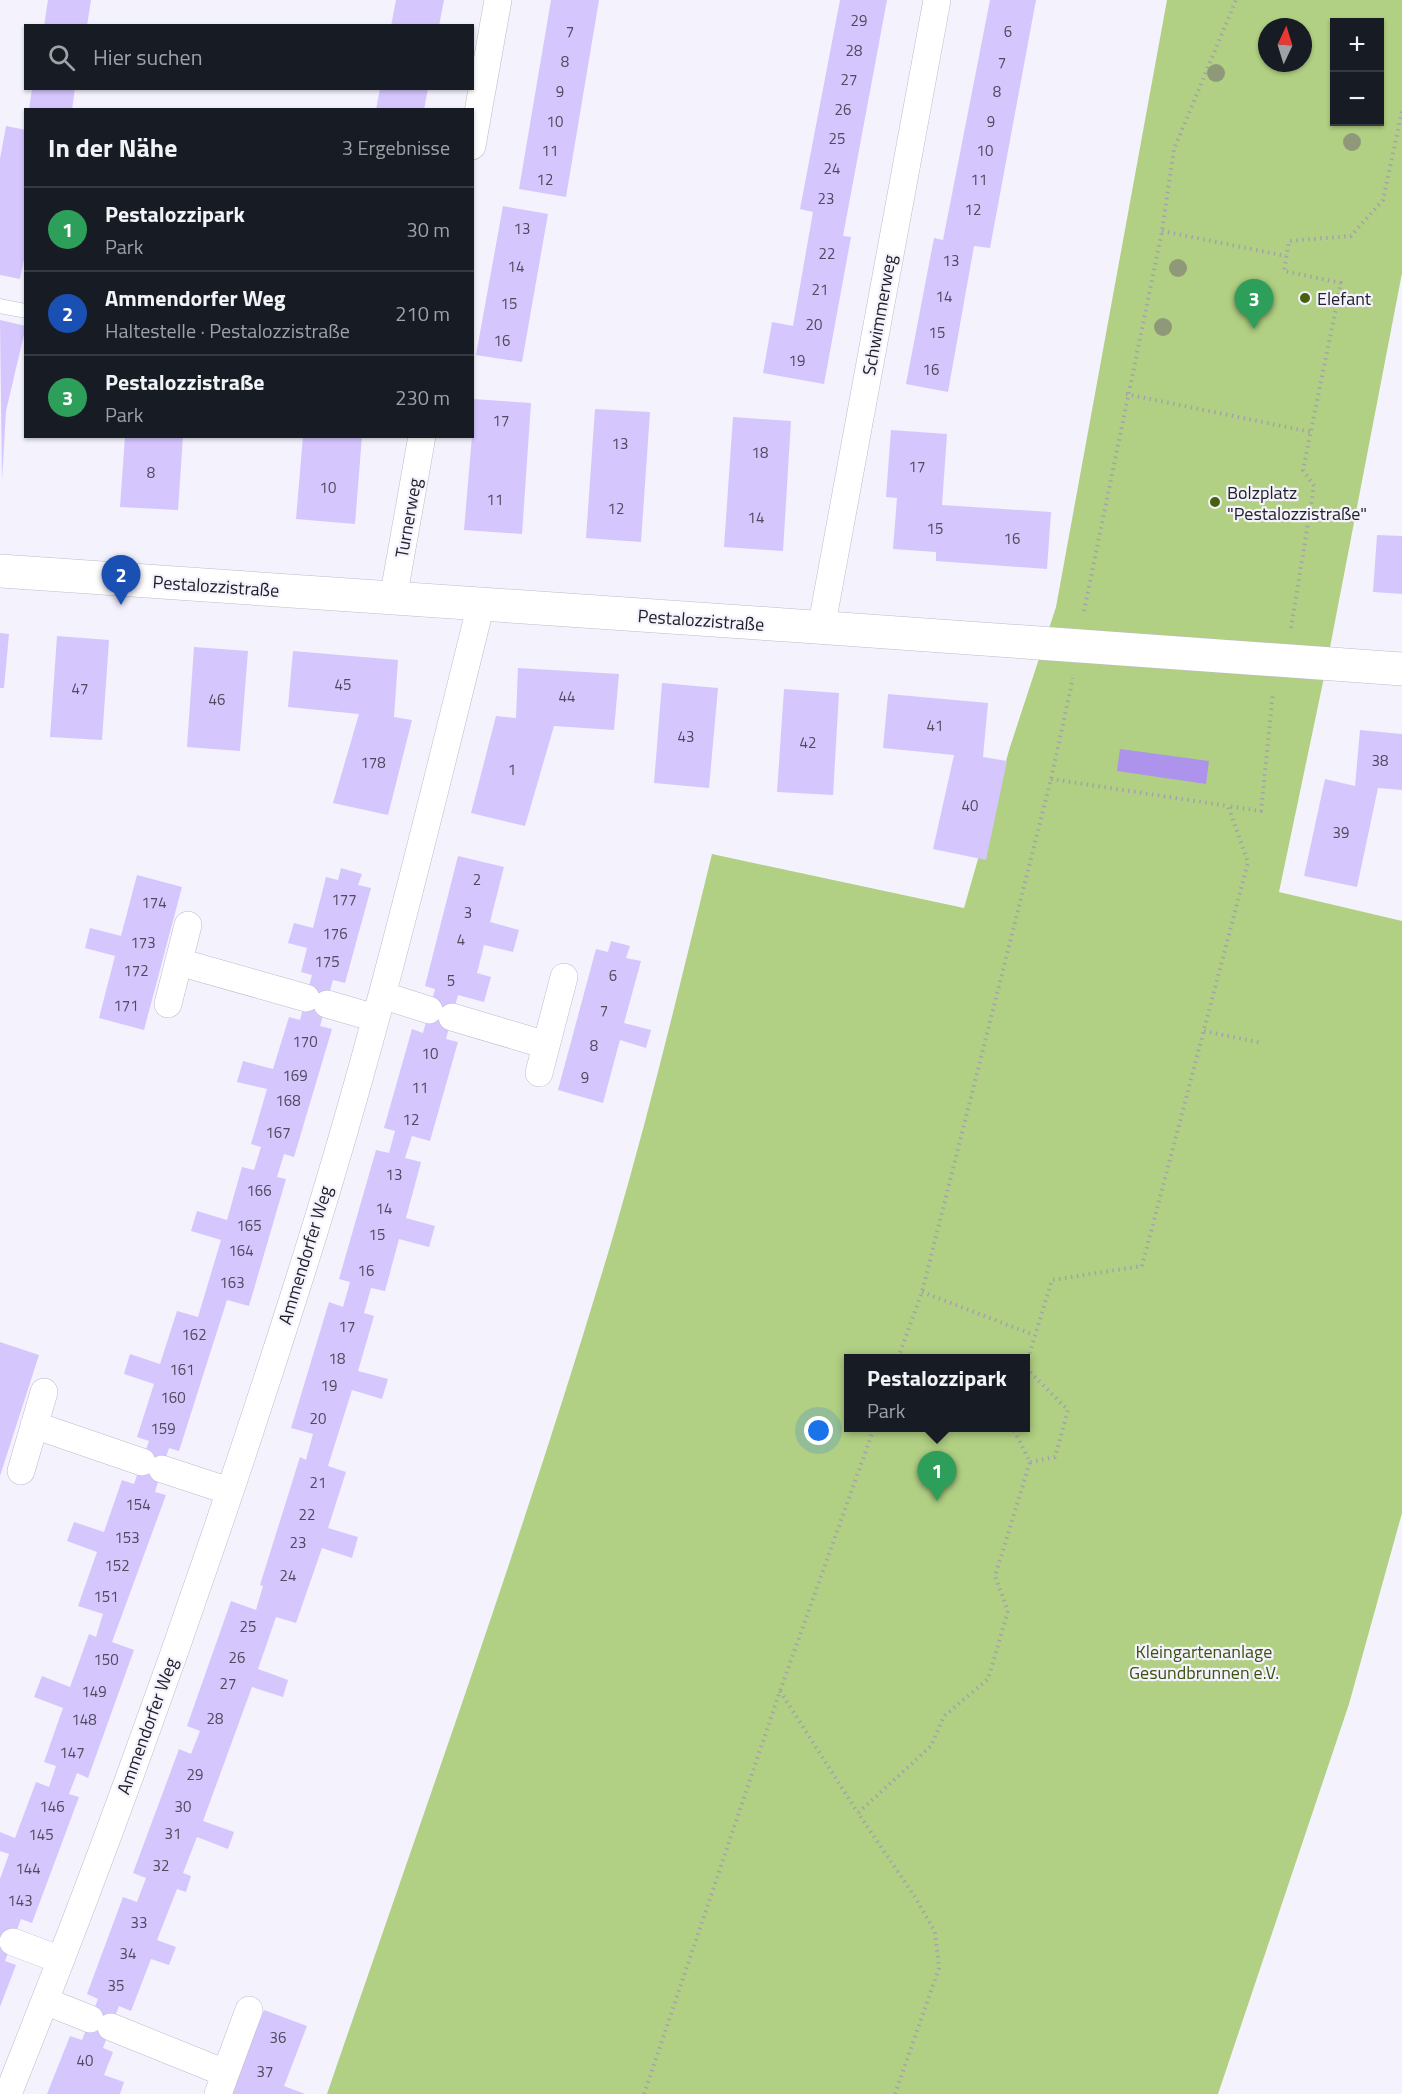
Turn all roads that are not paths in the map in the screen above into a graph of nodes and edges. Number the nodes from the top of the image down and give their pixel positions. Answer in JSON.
{"nodes":[{"id":1,"x":498,"y":0,"type":"edge"},
{"id":2,"x":937,"y":0,"type":"edge"},
{"id":3,"x":474,"y":135,"type":"edge"},
{"id":4,"x":0,"y":306,"type":"edge"},
{"id":5,"x":24,"y":311,"type":"edge"},
{"id":6,"x":422,"y":438,"type":"edge"},
{"id":7,"x":0,"y":571,"type":"edge"},
{"id":8,"x":393,"y":599,"type":"junction"},
{"id":9,"x":481,"y":604,"type":"junction"},
{"id":10,"x":821,"y":629,"type":"junction"},
{"id":11,"x":1402,"y":669,"type":"edge"},
{"id":12,"x":188,"y":925,"type":"dead end"},
{"id":13,"x":178,"y":962,"type":"junction"},
{"id":14,"x":564,"y":977,"type":"dead end"},
{"id":15,"x":168,"y":1004,"type":"dead end"},
{"id":16,"x":379,"y":1006,"type":"junction"},
{"id":17,"x":546,"y":1045,"type":"junction"},
{"id":18,"x":539,"y":1073,"type":"dead end"},
{"id":19,"x":44,"y":1392,"type":"dead end"},
{"id":20,"x":34,"y":1425,"type":"junction"},
{"id":21,"x":21,"y":1471,"type":"dead end"},
{"id":22,"x":229,"y":1491,"type":"junction"},
{"id":23,"x":13,"y":1942,"type":"dead end"},
{"id":24,"x":61,"y":1960,"type":"junction"},
{"id":25,"x":45,"y":2001,"type":"junction"},
{"id":26,"x":249,"y":2010,"type":"dead end"},
{"id":27,"x":221,"y":2084,"type":"edge"},
{"id":28,"x":8,"y":2094,"type":"edge"}],
"edges":[{"from":1,"to":3,"type":"street"},
{"from":2,"to":10,"type":"street","name":"Schwimmerweg"},
{"from":4,"to":5,"type":"lane"},
{"from":6,"to":8,"type":"street","name":"Turnerweg"},
{"from":7,"to":8,"type":"street","name":"Pestalozzistraße"},
{"from":8,"to":9,"type":"street","name":"Pestalozzistraße"},
{"from":9,"to":10,"type":"street","name":"Pestalozzistraße"},
{"from":9,"to":16,"type":"street","name":"Ammendorfer Weg"},
{"from":10,"to":11,"type":"street","name":"Pestalozzistraße"},
{"from":12,"to":13,"type":"street"},
{"from":13,"to":15,"type":"street"},
{"from":13,"to":16,"type":"street"},
{"from":14,"to":17,"type":"street"},
{"from":16,"to":17,"type":"street"},
{"from":16,"to":22,"type":"street","name":"Ammendorfer Weg"},
{"from":17,"to":18,"type":"street"},
{"from":19,"to":20,"type":"street"},
{"from":20,"to":21,"type":"street"},
{"from":20,"to":22,"type":"street"},
{"from":22,"to":24,"type":"street","name":"Ammendorfer Weg"},
{"from":23,"to":24,"type":"street"},
{"from":24,"to":25,"type":"street","name":"Ammendorfer Weg"},
{"from":25,"to":27,"type":"street"},
{"from":25,"to":28,"type":"street","name":"Ammendorfer Weg"},
{"from":26,"to":27,"type":"street"}]}
